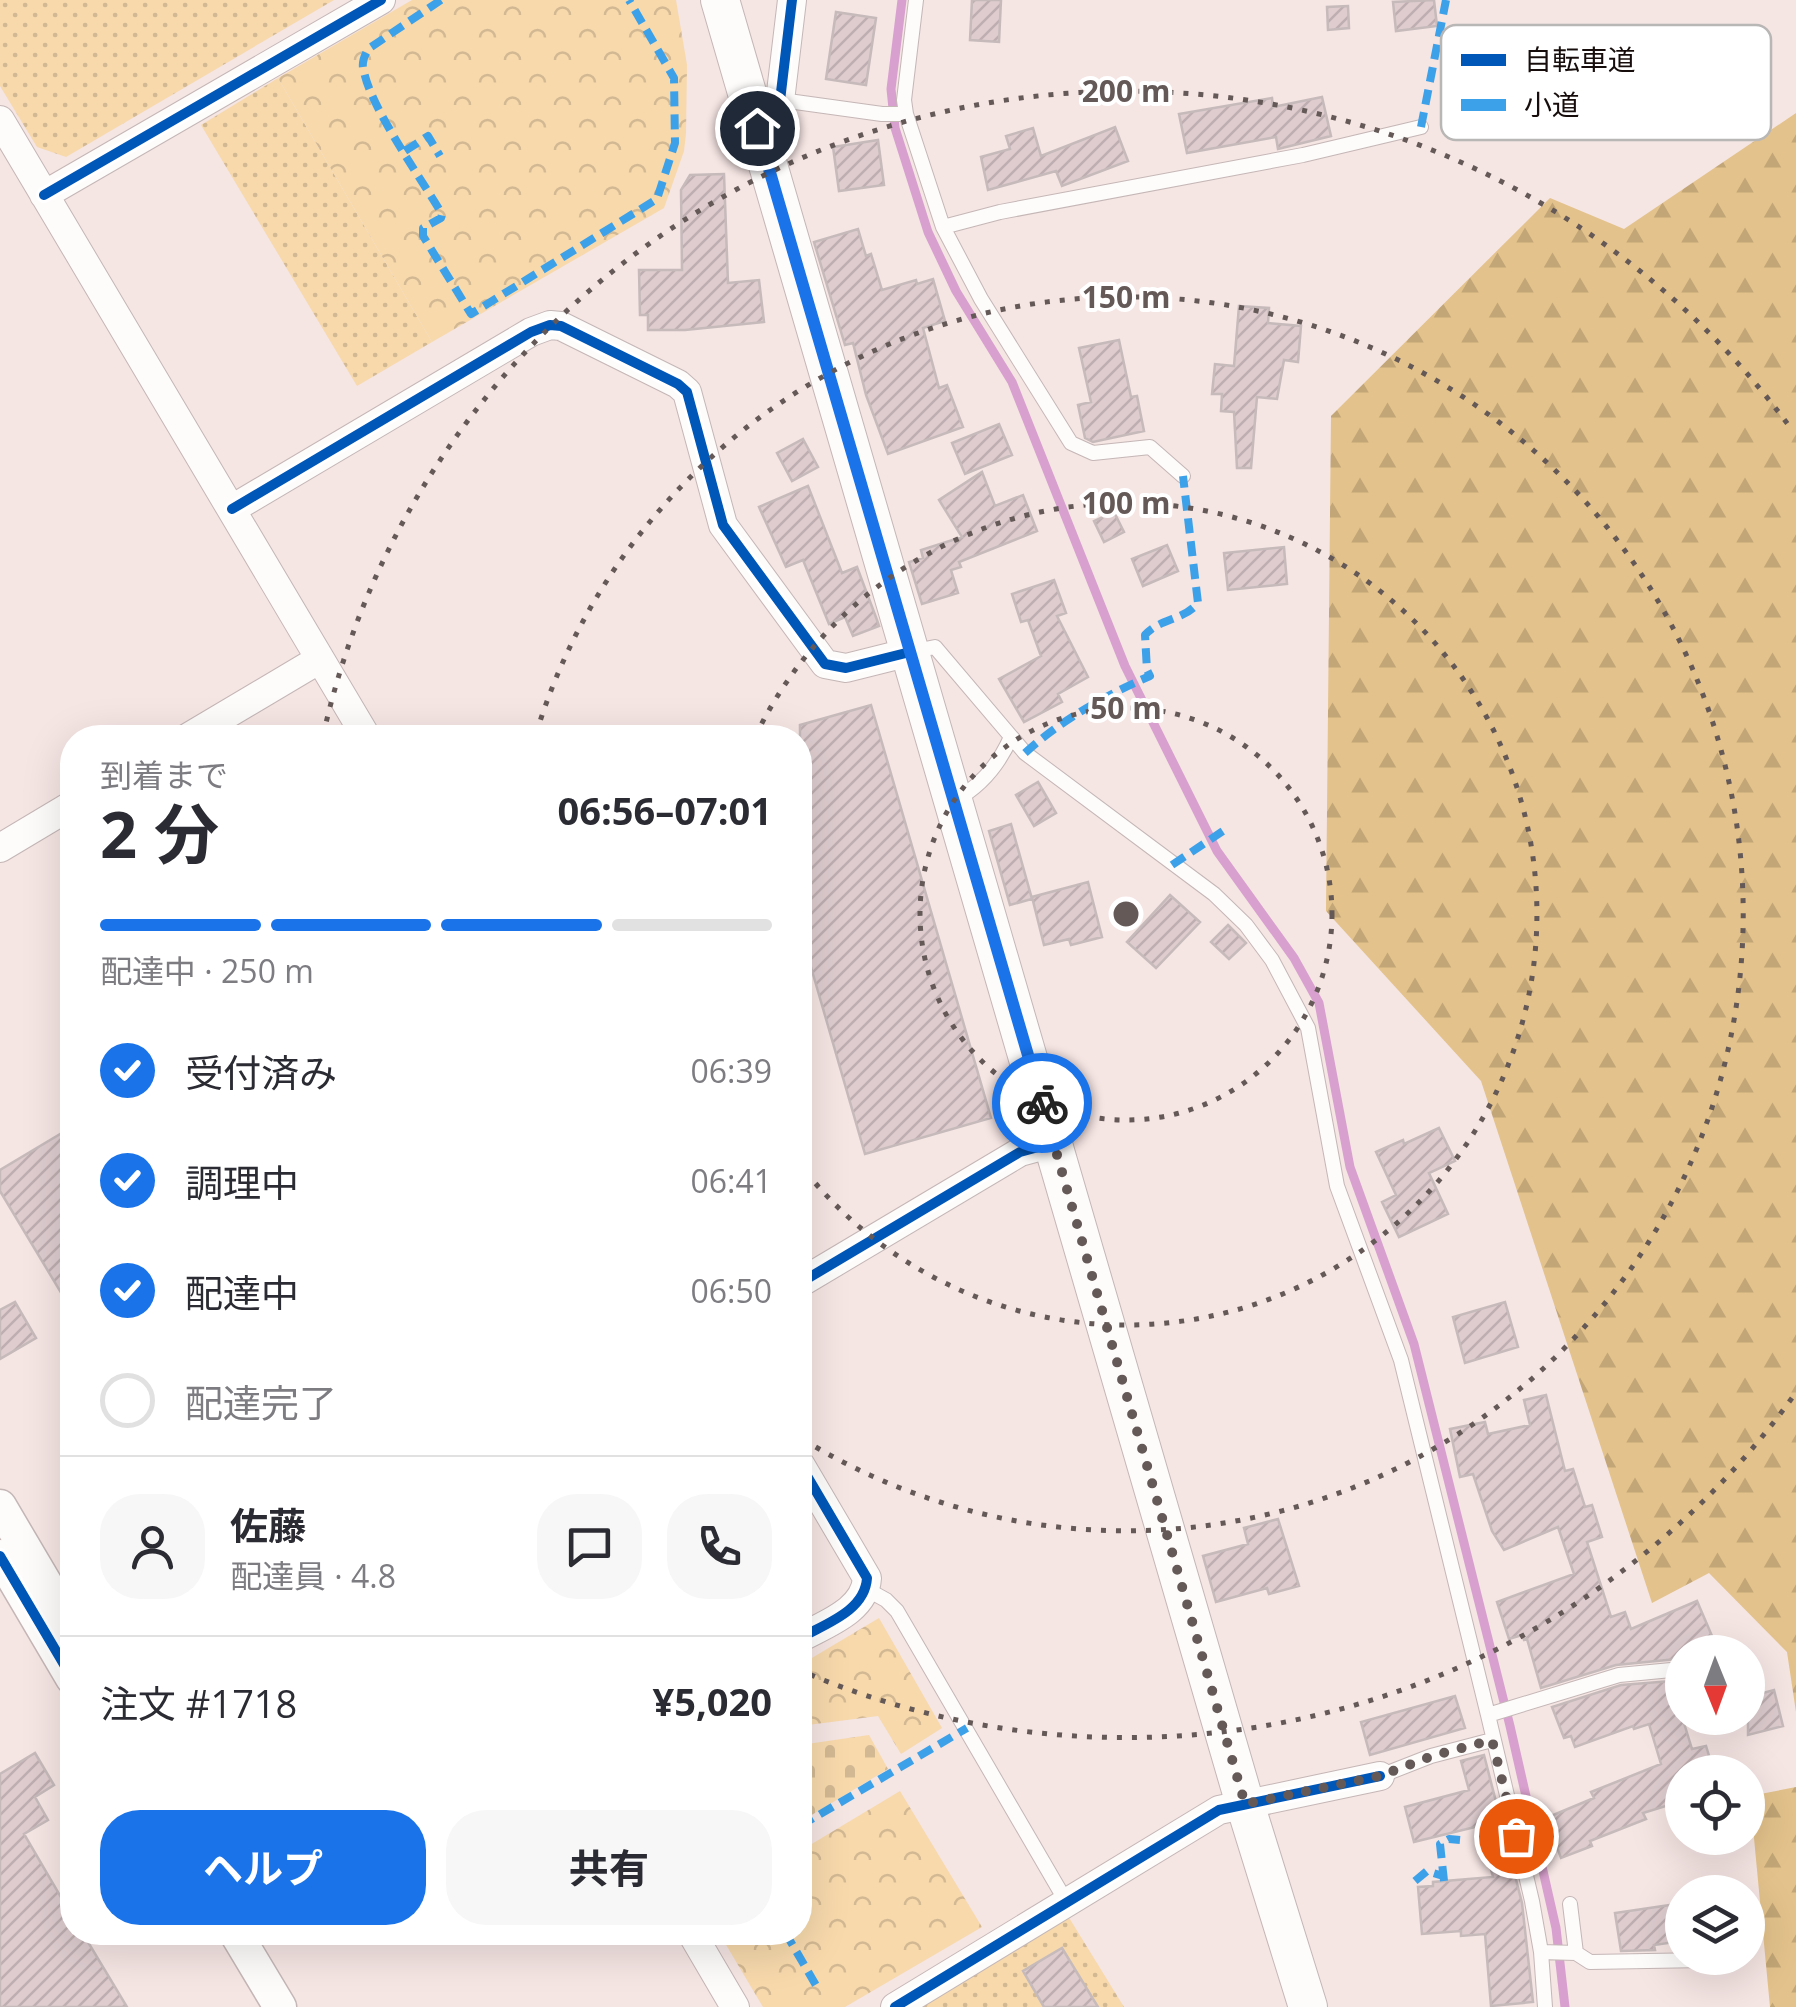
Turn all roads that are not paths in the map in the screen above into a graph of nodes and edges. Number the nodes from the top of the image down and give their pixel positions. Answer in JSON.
{"nodes":[{"id":1,"x":382,"y":0,"type":"edge"},
{"id":2,"x":720,"y":0,"type":"edge"},
{"id":3,"x":792,"y":0,"type":"edge"},
{"id":4,"x":916,"y":0,"type":"edge"},
{"id":5,"x":769,"y":114,"type":"junction"},
{"id":6,"x":903,"y":115,"type":"junction"},
{"id":7,"x":0,"y":120,"type":"edge"},
{"id":8,"x":1421,"y":127,"type":"dead end"},
{"id":9,"x":44,"y":195,"type":"junction"},
{"id":10,"x":943,"y":227,"type":"junction"},
{"id":11,"x":1183,"y":476,"type":"dead end"},
{"id":12,"x":232,"y":510,"type":"junction"},
{"id":13,"x":910,"y":652,"type":"junction"},
{"id":14,"x":320,"y":658,"type":"junction"},
{"id":15,"x":208,"y":725,"type":"edge"},
{"id":16,"x":359,"y":725,"type":"edge"},
{"id":17,"x":1011,"y":737,"type":"junction"},
{"id":18,"x":955,"y":800,"type":"junction"},
{"id":19,"x":60,"y":812,"type":"edge"},
{"id":20,"x":0,"y":848,"type":"edge"},
{"id":21,"x":1053,"y":1143,"type":"junction"},
{"id":22,"x":812,"y":1276,"type":"edge"},
{"id":23,"x":812,"y":1484,"type":"edge"},
{"id":24,"x":0,"y":1506,"type":"edge"},
{"id":25,"x":0,"y":1556,"type":"edge"},
{"id":26,"x":866,"y":1589,"type":"junction"},
{"id":27,"x":60,"y":1608,"type":"edge"},
{"id":28,"x":812,"y":1631,"type":"edge"},
{"id":29,"x":60,"y":1658,"type":"edge"},
{"id":30,"x":1665,"y":1671,"type":"edge"},
{"id":31,"x":1489,"y":1714,"type":"junction"},
{"id":32,"x":1492,"y":1740,"type":"junction"},
{"id":33,"x":1380,"y":1776,"type":"joint"},
{"id":34,"x":1245,"y":1804,"type":"junction"},
{"id":35,"x":1067,"y":1903,"type":"junction"},
{"id":36,"x":1570,"y":1904,"type":"dead end"},
{"id":37,"x":243,"y":1945,"type":"edge"},
{"id":38,"x":260,"y":1945,"type":"edge"},
{"id":39,"x":699,"y":1945,"type":"edge"},
{"id":40,"x":1541,"y":1952,"type":"junction"},
{"id":41,"x":1576,"y":1953,"type":"junction"},
{"id":42,"x":1665,"y":1961,"type":"edge"},
{"id":43,"x":280,"y":2007,"type":"edge"},
{"id":44,"x":296,"y":2007,"type":"edge"},
{"id":45,"x":735,"y":2007,"type":"edge"},
{"id":46,"x":895,"y":2007,"type":"edge"},
{"id":47,"x":1308,"y":2007,"type":"edge"},
{"id":48,"x":1545,"y":2007,"type":"edge"}],
"edges":[{"from":1,"to":9,"type":"street"},
{"from":2,"to":5,"type":"main road"},
{"from":3,"to":5,"type":"street"},
{"from":4,"to":6,"type":"lane"},
{"from":5,"to":6,"type":"lane"},
{"from":5,"to":13,"type":"main road"},
{"from":6,"to":10,"type":"lane"},
{"from":7,"to":9,"type":"street"},
{"from":8,"to":10,"type":"lane"},
{"from":9,"to":12,"type":"street"},
{"from":10,"to":11,"type":"lane"},
{"from":12,"to":13,"type":"street"},
{"from":12,"to":14,"type":"street"},
{"from":13,"to":17,"type":"lane"},
{"from":13,"to":18,"type":"main road"},
{"from":14,"to":15,"type":"street"},
{"from":14,"to":16,"type":"street"},
{"from":17,"to":18,"type":"lane"},
{"from":17,"to":31,"type":"lane"},
{"from":18,"to":21,"type":"main road"},
{"from":19,"to":20,"type":"street"},
{"from":21,"to":22,"type":"street"},
{"from":21,"to":34,"type":"main road"},
{"from":23,"to":26,"type":"street"},
{"from":24,"to":27,"type":"street"},
{"from":25,"to":29,"type":"street"},
{"from":26,"to":28,"type":"street"},
{"from":26,"to":35,"type":"lane"},
{"from":30,"to":31,"type":"lane"},
{"from":31,"to":32,"type":"lane"},
{"from":32,"to":33,"type":"lane"},
{"from":32,"to":40,"type":"lane"},
{"from":33,"to":34,"type":"street"},
{"from":34,"to":35,"type":"street"},
{"from":34,"to":47,"type":"main road"},
{"from":35,"to":46,"type":"street"},
{"from":36,"to":41,"type":"lane"},
{"from":37,"to":43,"type":"street"},
{"from":38,"to":44,"type":"street"},
{"from":39,"to":45,"type":"street"},
{"from":40,"to":41,"type":"lane"},
{"from":40,"to":48,"type":"lane"},
{"from":41,"to":42,"type":"lane"}]}
